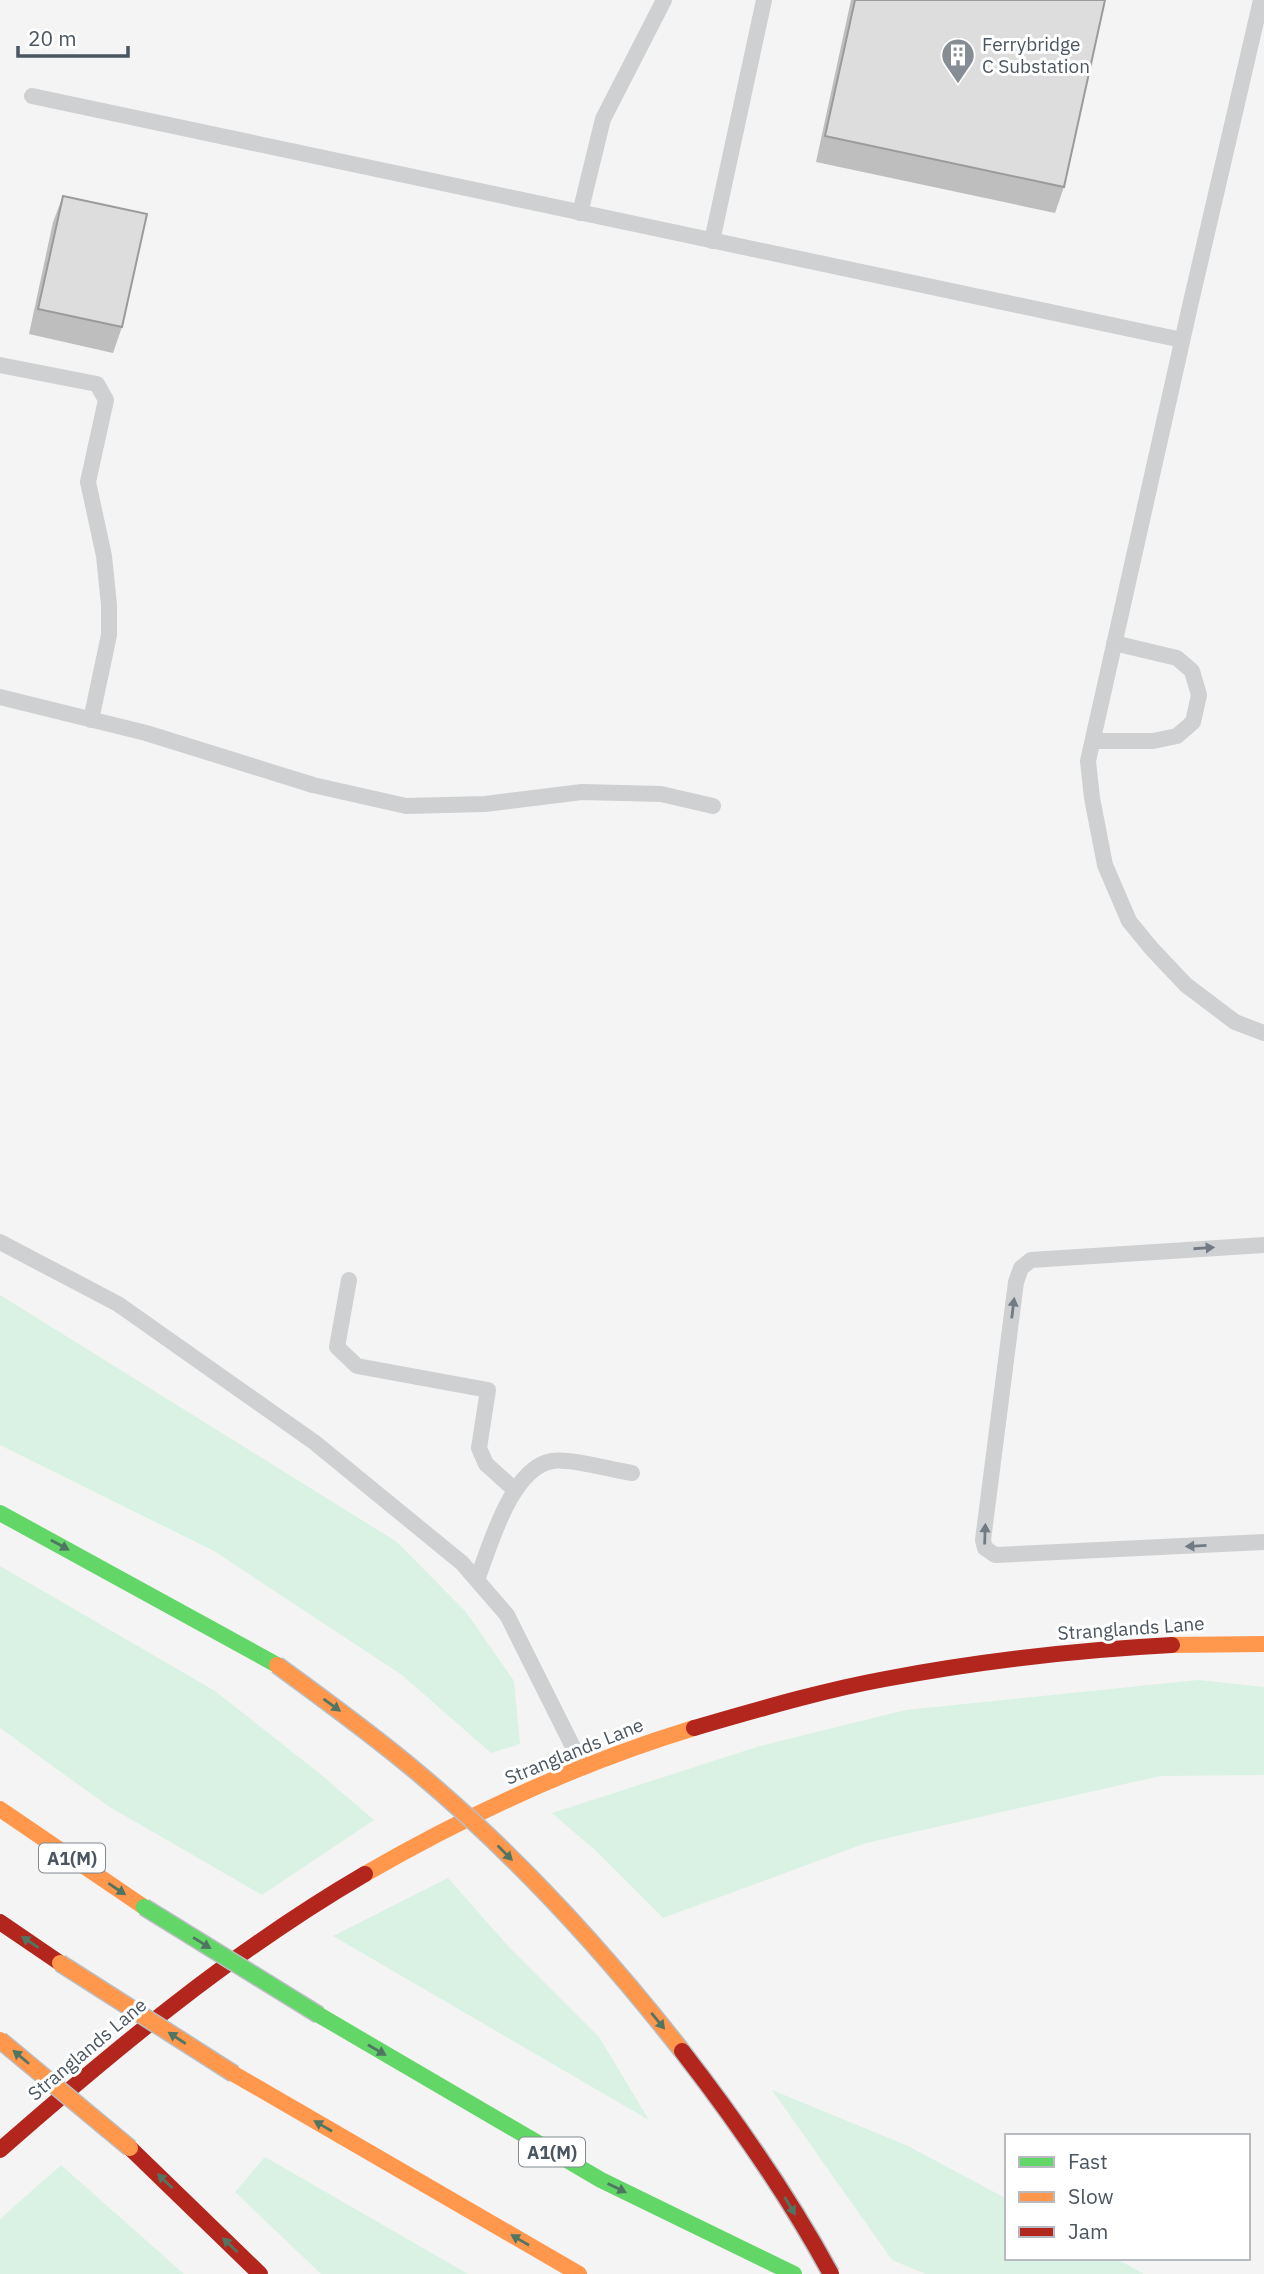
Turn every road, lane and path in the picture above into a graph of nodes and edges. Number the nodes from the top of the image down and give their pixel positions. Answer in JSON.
{"nodes":[{"id":1,"x":664,"y":0,"type":"edge"},
{"id":2,"x":764,"y":0,"type":"edge"},
{"id":3,"x":1261,"y":0,"type":"edge"},
{"id":4,"x":32,"y":96,"type":"dead end"},
{"id":5,"x":580,"y":213,"type":"junction"},
{"id":6,"x":712,"y":241,"type":"junction"},
{"id":7,"x":1182,"y":340,"type":"junction"},
{"id":8,"x":0,"y":365,"type":"edge"},
{"id":9,"x":1114,"y":643,"type":"junction"},
{"id":10,"x":0,"y":698,"type":"edge"},
{"id":11,"x":91,"y":720,"type":"junction"},
{"id":12,"x":1093,"y":741,"type":"junction"},
{"id":13,"x":713,"y":806,"type":"dead end"},
{"id":14,"x":1264,"y":1033,"type":"edge"},
{"id":15,"x":0,"y":1242,"type":"edge"},
{"id":16,"x":1264,"y":1245,"type":"edge"},
{"id":17,"x":349,"y":1280,"type":"dead end"},
{"id":18,"x":632,"y":1473,"type":"dead end"},
{"id":19,"x":515,"y":1490,"type":"junction"},
{"id":20,"x":0,"y":1513,"type":"edge"},
{"id":21,"x":1264,"y":1542,"type":"edge"},
{"id":22,"x":477,"y":1580,"type":"junction"},
{"id":23,"x":1264,"y":1644,"type":"edge"},
{"id":24,"x":583,"y":1767,"type":"junction"},
{"id":25,"x":0,"y":1809,"type":"edge"},
{"id":26,"x":0,"y":1922,"type":"edge"},
{"id":27,"x":0,"y":2040,"type":"edge"},
{"id":28,"x":0,"y":2150,"type":"edge"},
{"id":29,"x":260,"y":2274,"type":"edge"},
{"id":30,"x":579,"y":2274,"type":"edge"},
{"id":31,"x":794,"y":2274,"type":"edge"},
{"id":32,"x":831,"y":2274,"type":"edge"}],
"edges":[{"from":1,"to":5,"type":"lane"},
{"from":2,"to":6,"type":"lane"},
{"from":3,"to":7,"type":"lane"},
{"from":4,"to":5,"type":"lane"},
{"from":5,"to":6,"type":"lane"},
{"from":6,"to":7,"type":"lane"},
{"from":7,"to":9,"type":"lane"},
{"from":8,"to":11,"type":"lane"},
{"from":9,"to":12,"type":"lane"},
{"from":9,"to":12,"type":"lane"},
{"from":10,"to":11,"type":"lane"},
{"from":11,"to":13,"type":"lane"},
{"from":12,"to":14,"type":"lane"},
{"from":15,"to":22,"type":"lane"},
{"from":21,"to":16,"type":"lane","one_way":true},
{"from":17,"to":19,"type":"lane"},
{"from":18,"to":19,"type":"lane"},
{"from":19,"to":22,"type":"lane"},
{"from":20,"to":32,"type":"main road","one_way":true,"bridge":true},
{"from":22,"to":24,"type":"lane"},
{"from":23,"to":24,"type":"main road","name":"Stranglands Lane"},
{"from":24,"to":28,"type":"main road","name":"Stranglands Lane"},
{"from":25,"to":31,"type":"main road","number":"A1(M)","one_way":true,"bridge":true},
{"from":30,"to":26,"type":"main road","one_way":true,"bridge":true},
{"from":29,"to":27,"type":"main road","one_way":true,"bridge":true}]}
